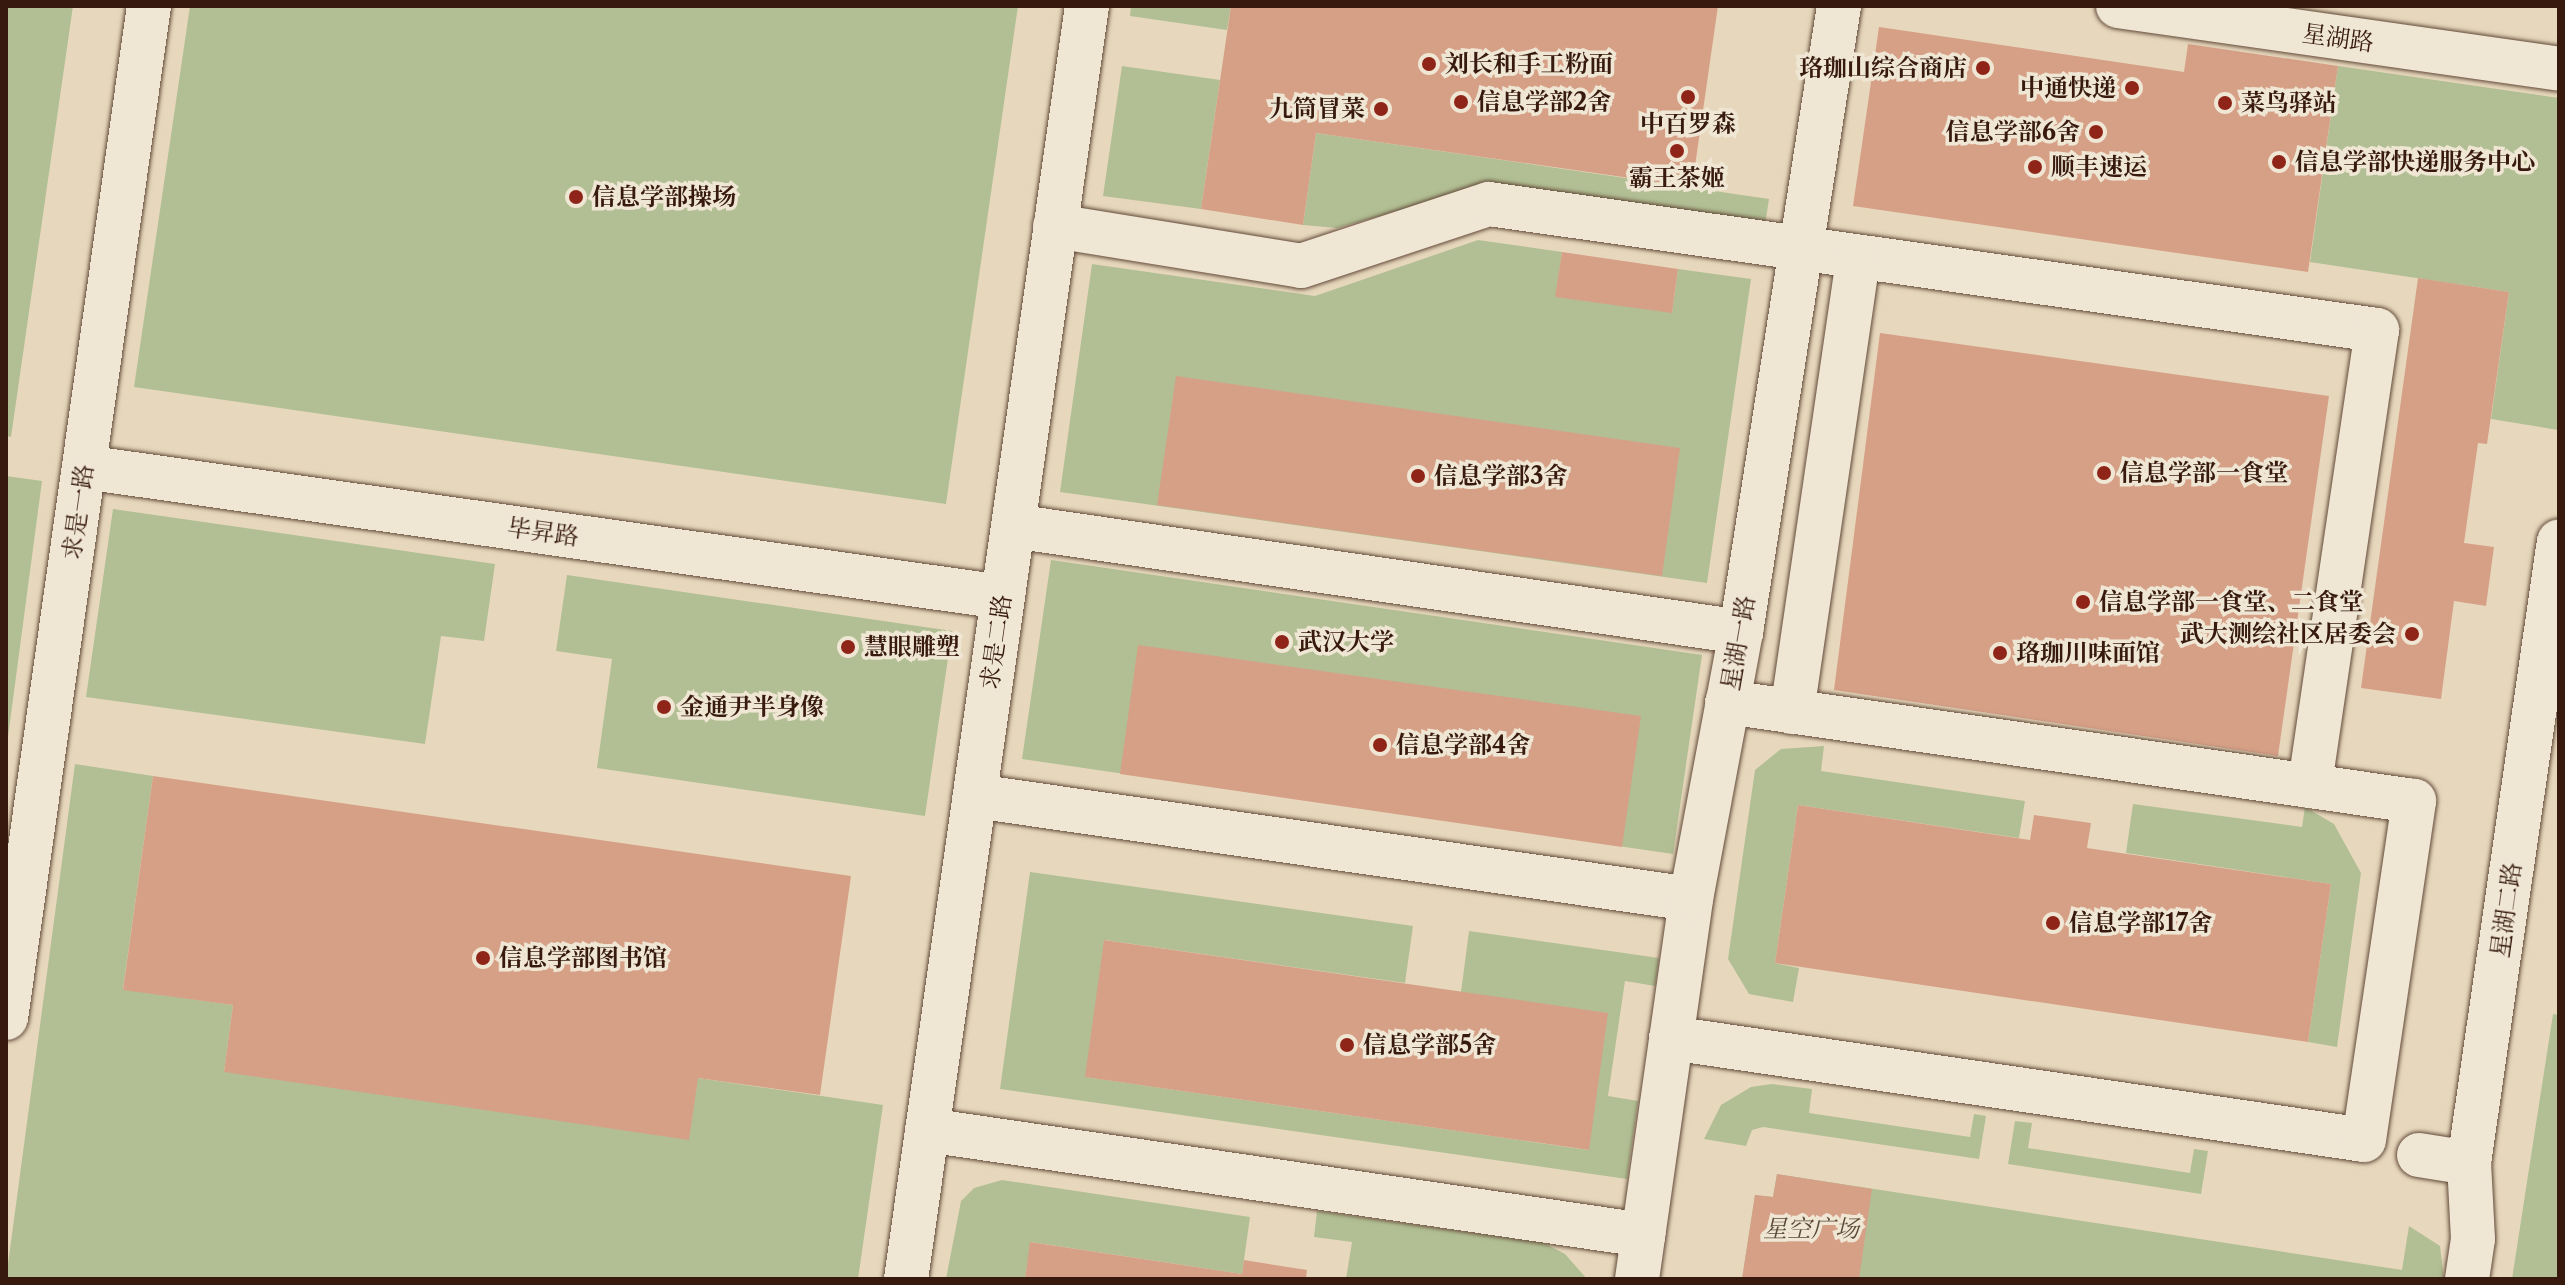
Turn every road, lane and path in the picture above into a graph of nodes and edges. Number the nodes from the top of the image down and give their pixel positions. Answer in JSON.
{"nodes":[{"id":1,"x":149,"y":6,"type":"edge"},
{"id":2,"x":1087,"y":6,"type":"edge"},
{"id":3,"x":1839,"y":6,"type":"edge"},
{"id":4,"x":2118,"y":6,"type":"edge"},
{"id":5,"x":2559,"y":69,"type":"edge"},
{"id":6,"x":1055,"y":226,"type":"junction"},
{"id":7,"x":1800,"y":249,"type":"junction"},
{"id":8,"x":1858,"y":257,"type":"junction"},
{"id":9,"x":84,"y":467,"type":"junction"},
{"id":10,"x":1013,"y":526,"type":"junction"},
{"id":11,"x":2559,"y":541,"type":"edge"},
{"id":12,"x":1002,"y":597,"type":"junction"},
{"id":13,"x":1741,"y":632,"type":"junction"},
{"id":14,"x":1727,"y":702,"type":"junction"},
{"id":15,"x":1792,"y":712,"type":"junction"},
{"id":16,"x":2310,"y":786,"type":"junction"},
{"id":17,"x":975,"y":796,"type":"junction"},
{"id":18,"x":1691,"y":899,"type":"junction"},
{"id":19,"x":6,"y":1018,"type":"edge"},
{"id":20,"x":1671,"y":1038,"type":"junction"},
{"id":21,"x":927,"y":1130,"type":"junction"},
{"id":22,"x":2419,"y":1155,"type":"dead end"},
{"id":23,"x":2469,"y":1163,"type":"junction"},
{"id":24,"x":1643,"y":1235,"type":"junction"},
{"id":25,"x":906,"y":1279,"type":"edge"},
{"id":26,"x":1637,"y":1279,"type":"edge"},
{"id":27,"x":2467,"y":1279,"type":"edge"}],
"edges":[{"from":1,"to":9,"type":"street","name":"求是一路"},
{"from":2,"to":6,"type":"street","name":"求是二路"},
{"from":3,"to":7,"type":"street","name":"星湖一路"},
{"from":4,"to":5,"type":"street","name":"星湖路"},
{"from":6,"to":7,"type":"street"},
{"from":6,"to":10,"type":"street","name":"求是二路"},
{"from":7,"to":8,"type":"street"},
{"from":7,"to":13,"type":"street","name":"星湖一路"},
{"from":8,"to":15,"type":"street"},
{"from":8,"to":16,"type":"street"},
{"from":9,"to":12,"type":"street","name":"毕昇路"},
{"from":9,"to":19,"type":"street","name":"求是一路"},
{"from":10,"to":12,"type":"street","name":"求是二路"},
{"from":10,"to":13,"type":"street"},
{"from":11,"to":23,"type":"street","name":"星湖二路"},
{"from":12,"to":17,"type":"street","name":"求是二路"},
{"from":13,"to":14,"type":"street","name":"星湖一路"},
{"from":14,"to":15,"type":"street"},
{"from":14,"to":18,"type":"street","name":"星湖一路"},
{"from":15,"to":16,"type":"street"},
{"from":16,"to":20,"type":"street"},
{"from":17,"to":18,"type":"street"},
{"from":17,"to":21,"type":"street","name":"求是二路"},
{"from":18,"to":20,"type":"street","name":"星湖一路"},
{"from":20,"to":24,"type":"street","name":"星湖一路"},
{"from":21,"to":24,"type":"street"},
{"from":21,"to":25,"type":"street","name":"求是二路"},
{"from":22,"to":23,"type":"street"},
{"from":23,"to":27,"type":"street","name":"星湖二路"},
{"from":24,"to":26,"type":"street","name":"星湖一路"}]}
